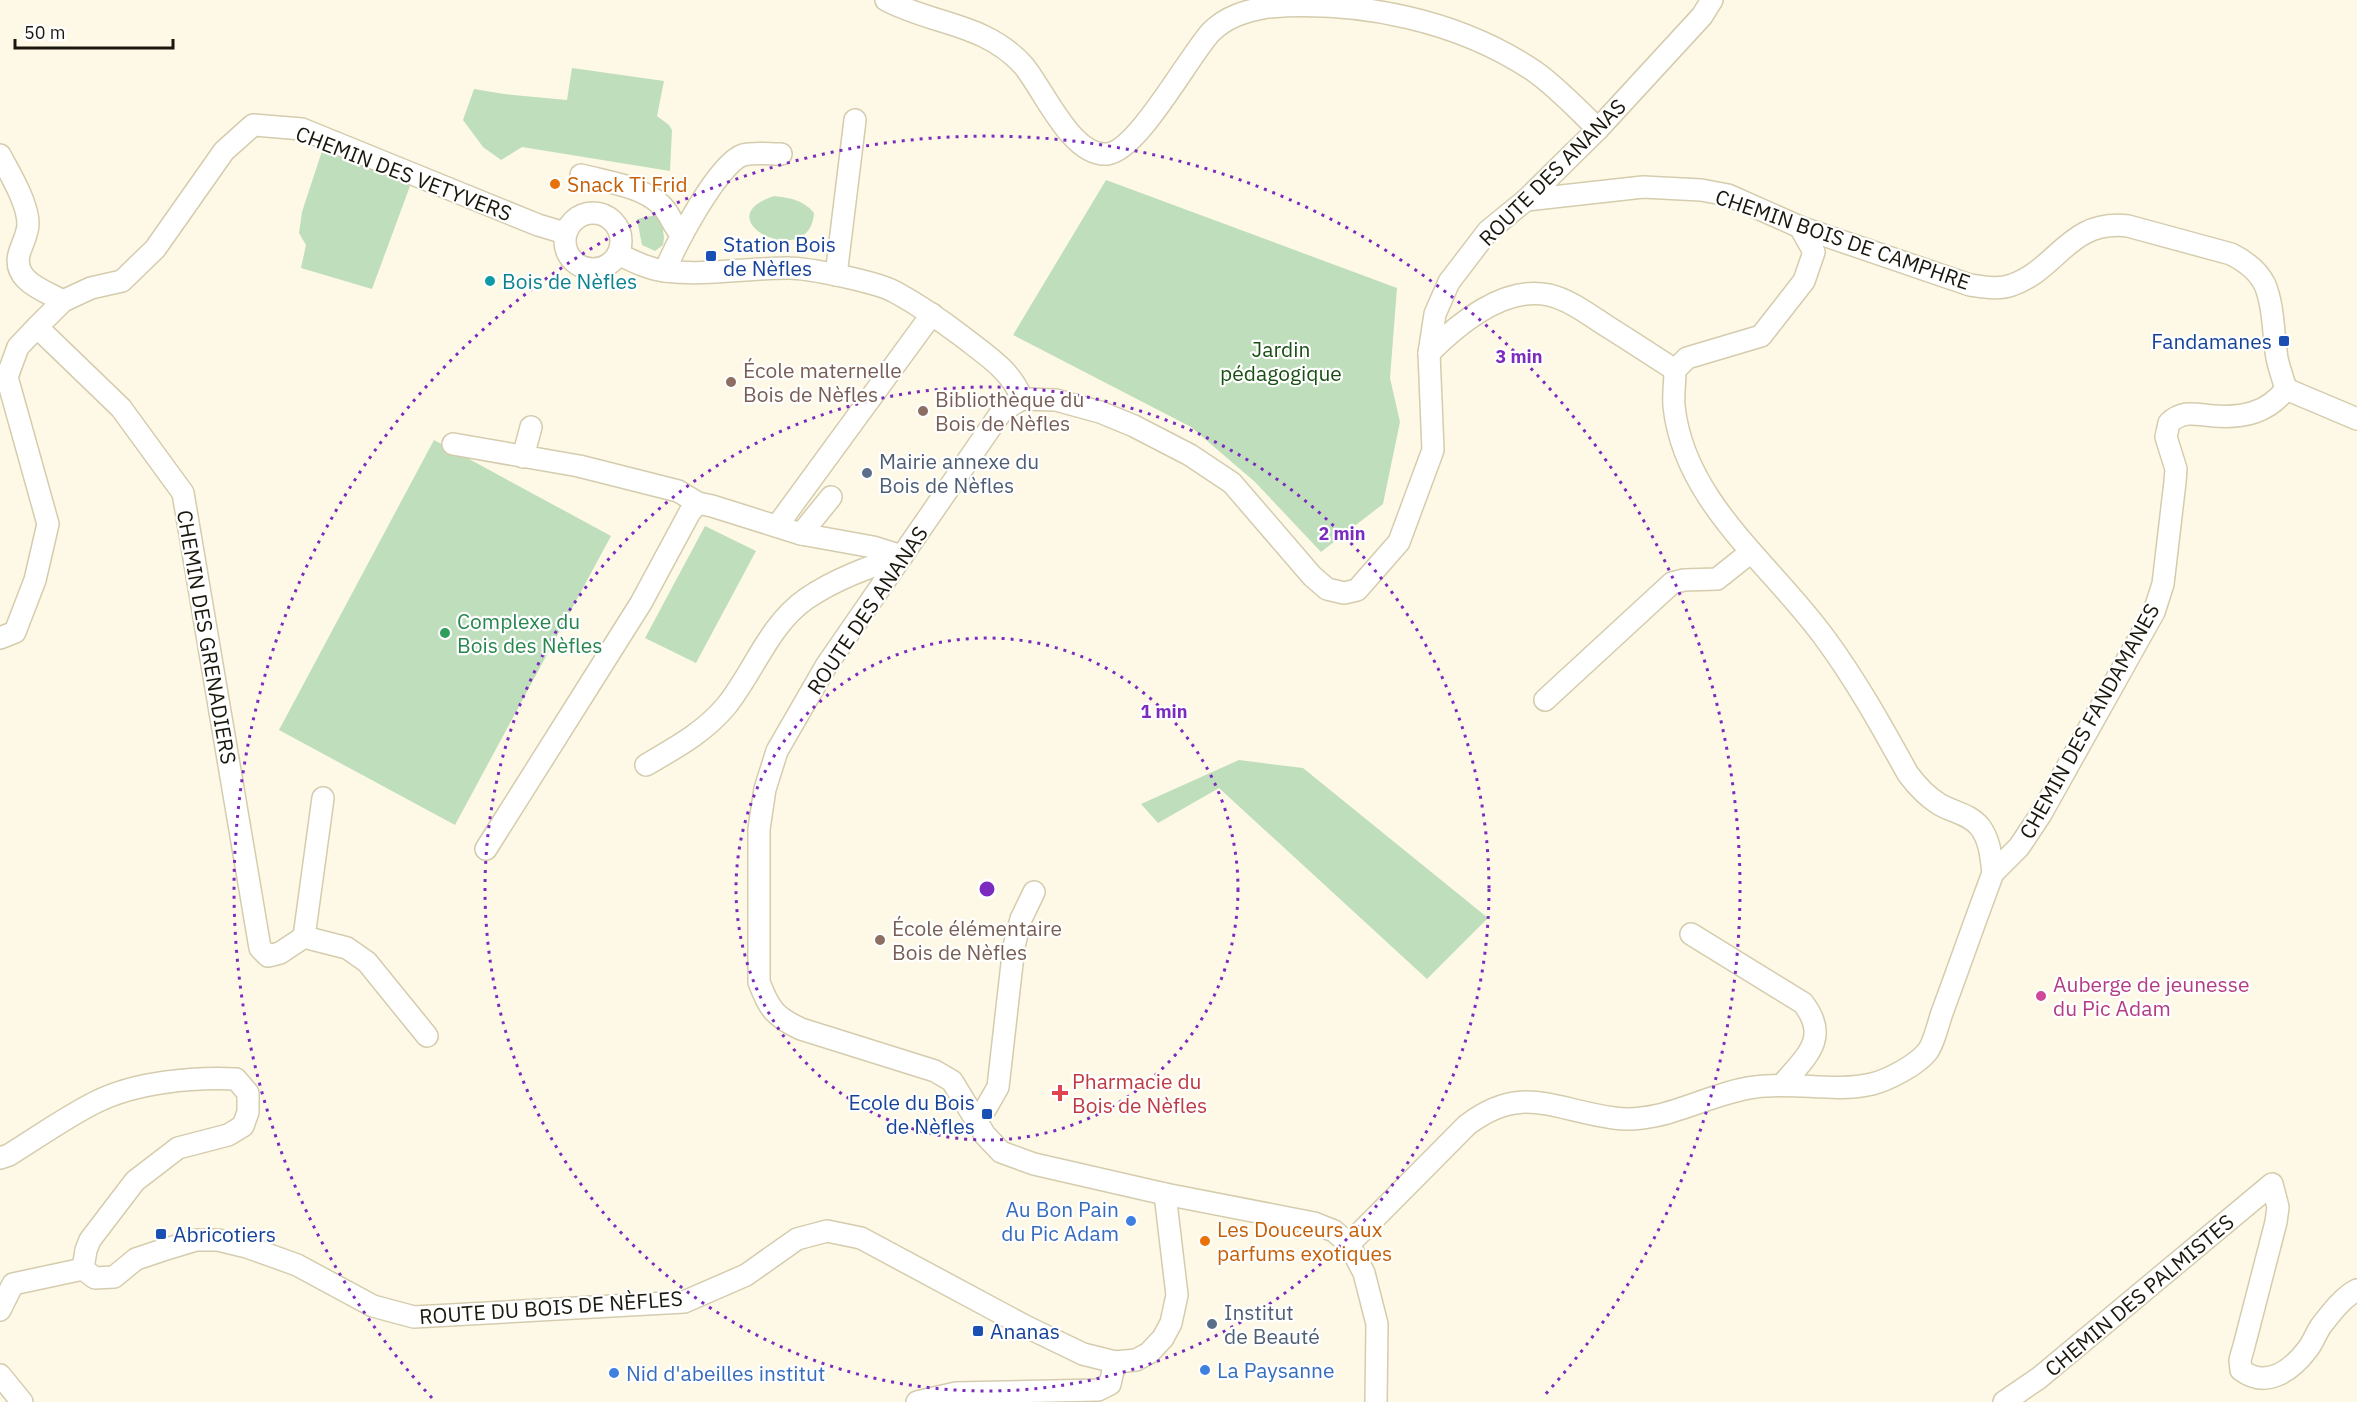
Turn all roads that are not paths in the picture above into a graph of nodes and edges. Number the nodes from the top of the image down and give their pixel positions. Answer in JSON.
{"nodes":[{"id":1,"x":886,"y":0,"type":"edge"},
{"id":2,"x":1712,"y":0,"type":"edge"},
{"id":3,"x":855,"y":120,"type":"dead end"},
{"id":4,"x":1598,"y":129,"type":"junction"},
{"id":5,"x":781,"y":154,"type":"dead end"},
{"id":6,"x":0,"y":155,"type":"edge"},
{"id":7,"x":581,"y":175,"type":"dead end"},
{"id":8,"x":1526,"y":200,"type":"junction"},
{"id":9,"x":1800,"y":227,"type":"junction"},
{"id":10,"x":565,"y":233,"type":"junction"},
{"id":11,"x":682,"y":235,"type":"junction"},
{"id":12,"x":618,"y":254,"type":"junction"},
{"id":13,"x":665,"y":271,"type":"junction"},
{"id":14,"x":836,"y":275,"type":"junction"},
{"id":15,"x":63,"y":301,"type":"junction"},
{"id":16,"x":932,"y":314,"type":"junction"},
{"id":17,"x":37,"y":327,"type":"junction"},
{"id":18,"x":1429,"y":352,"type":"junction"},
{"id":19,"x":1675,"y":370,"type":"junction"},
{"id":20,"x":2286,"y":389,"type":"junction"},
{"id":21,"x":1022,"y":399,"type":"junction"},
{"id":22,"x":2355,"y":413,"type":"edge"},
{"id":23,"x":531,"y":427,"type":"dead end"},
{"id":24,"x":453,"y":444,"type":"dead end"},
{"id":25,"x":523,"y":457,"type":"junction"},
{"id":26,"x":831,"y":497,"type":"dead end"},
{"id":27,"x":698,"y":503,"type":"junction"},
{"id":28,"x":777,"y":526,"type":"junction"},
{"id":29,"x":801,"y":534,"type":"junction"},
{"id":30,"x":1751,"y":552,"type":"junction"},
{"id":31,"x":902,"y":556,"type":"junction"},
{"id":32,"x":0,"y":638,"type":"edge"},
{"id":33,"x":1545,"y":700,"type":"dead end"},
{"id":34,"x":646,"y":765,"type":"dead end"},
{"id":35,"x":323,"y":798,"type":"dead end"},
{"id":36,"x":486,"y":849,"type":"dead end"},
{"id":37,"x":1993,"y":873,"type":"junction"},
{"id":38,"x":1034,"y":892,"type":"dead end"},
{"id":39,"x":1691,"y":934,"type":"dead end"},
{"id":40,"x":304,"y":937,"type":"junction"},
{"id":41,"x":427,"y":1036,"type":"dead end"},
{"id":42,"x":1782,"y":1085,"type":"junction"},
{"id":43,"x":975,"y":1119,"type":"junction"},
{"id":44,"x":0,"y":1158,"type":"edge"},
{"id":45,"x":1165,"y":1194,"type":"junction"},
{"id":46,"x":1349,"y":1244,"type":"junction"},
{"id":47,"x":83,"y":1269,"type":"junction"},
{"id":48,"x":2357,"y":1290,"type":"edge"},
{"id":49,"x":0,"y":1310,"type":"edge"},
{"id":50,"x":1115,"y":1362,"type":"junction"},
{"id":51,"x":0,"y":1376,"type":"edge"},
{"id":52,"x":22,"y":1402,"type":"edge"},
{"id":53,"x":917,"y":1402,"type":"edge"},
{"id":54,"x":1376,"y":1402,"type":"edge"},
{"id":55,"x":2004,"y":1402,"type":"edge"}],
"edges":[{"from":1,"to":4,"type":"street"},
{"from":2,"to":4,"type":"street","name":"ROUTE DES ANANAS"},
{"from":3,"to":14,"type":"street"},
{"from":4,"to":8,"type":"street","name":"ROUTE DES ANANAS"},
{"from":5,"to":11,"type":"street"},
{"from":6,"to":15,"type":"street"},
{"from":7,"to":11,"type":"street"},
{"from":8,"to":9,"type":"street","name":"CHEMIN BOIS DE CAMPHRE"},
{"from":8,"to":18,"type":"street","name":"ROUTE DES ANANAS"},
{"from":9,"to":19,"type":"street"},
{"from":9,"to":20,"type":"street","name":"CHEMIN BOIS DE CAMPHRE"},
{"from":10,"to":12,"type":"street"},
{"from":10,"to":12,"type":"street"},
{"from":10,"to":15,"type":"street","name":"CHEMIN DES VETYVERS"},
{"from":11,"to":13,"type":"street"},
{"from":12,"to":13,"type":"street"},
{"from":13,"to":14,"type":"street"},
{"from":14,"to":16,"type":"street"},
{"from":15,"to":17,"type":"street"},
{"from":16,"to":21,"type":"street"},
{"from":16,"to":28,"type":"street"},
{"from":17,"to":32,"type":"street"},
{"from":17,"to":40,"type":"street","name":"CHEMIN DES GRENADIERS"},
{"from":18,"to":19,"type":"street"},
{"from":18,"to":21,"type":"street","name":"ROUTE DES ANANAS"},
{"from":19,"to":30,"type":"street","name":"CHEMIN DES FANDAMANES"},
{"from":20,"to":22,"type":"street"},
{"from":20,"to":37,"type":"street","name":"CHEMIN DES FANDAMANES"},
{"from":21,"to":31,"type":"street","name":"ROUTE DES ANANAS"},
{"from":23,"to":25,"type":"street"},
{"from":24,"to":25,"type":"street"},
{"from":25,"to":27,"type":"street"},
{"from":26,"to":29,"type":"street"},
{"from":27,"to":28,"type":"street"},
{"from":27,"to":36,"type":"street"},
{"from":28,"to":29,"type":"street"},
{"from":29,"to":31,"type":"street"},
{"from":30,"to":33,"type":"street"},
{"from":30,"to":37,"type":"street","name":"CHEMIN DES FANDAMANES"},
{"from":31,"to":34,"type":"street"},
{"from":31,"to":43,"type":"street","name":"ROUTE DES ANANAS"},
{"from":35,"to":40,"type":"street"},
{"from":37,"to":42,"type":"street"},
{"from":38,"to":43,"type":"street"},
{"from":39,"to":42,"type":"street"},
{"from":40,"to":41,"type":"street"},
{"from":42,"to":46,"type":"street"},
{"from":43,"to":45,"type":"street","name":"ROUTE DES ANANAS"},
{"from":44,"to":47,"type":"street"},
{"from":45,"to":46,"type":"street","name":"ROUTE DES ANANAS"},
{"from":45,"to":50,"type":"street","name":"ROUTE DU BOIS DE NÈFLES"},
{"from":46,"to":54,"type":"street"},
{"from":47,"to":49,"type":"street"},
{"from":47,"to":50,"type":"street","name":"ROUTE DU BOIS DE NÈFLES"},
{"from":48,"to":55,"type":"street","name":"CHEMIN DES PALMISTES"},
{"from":50,"to":53,"type":"street"},
{"from":51,"to":52,"type":"street"}]}
